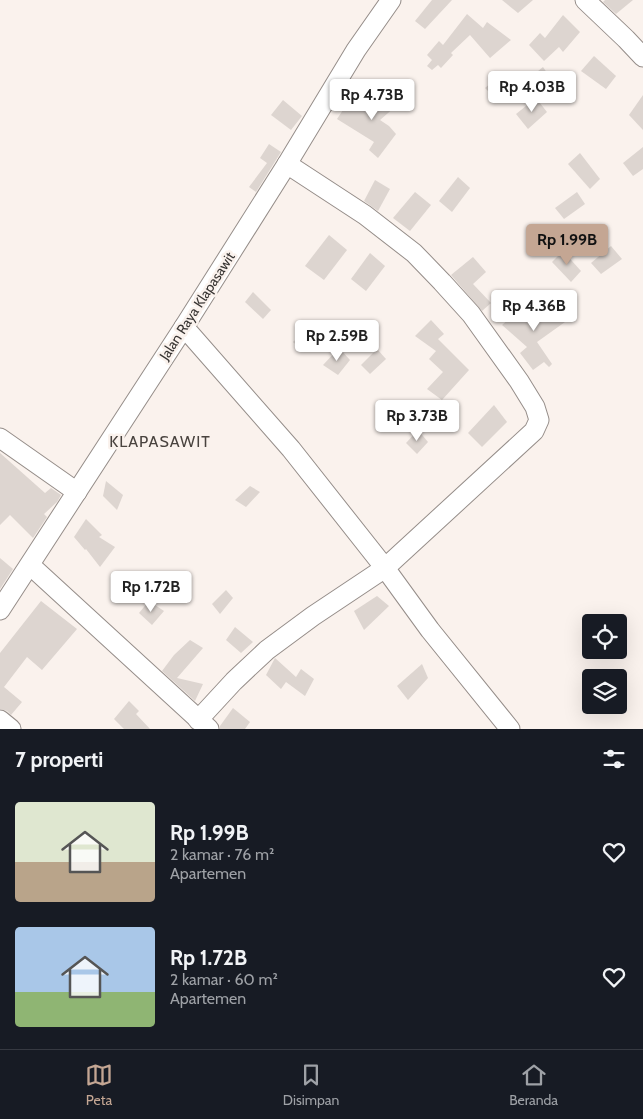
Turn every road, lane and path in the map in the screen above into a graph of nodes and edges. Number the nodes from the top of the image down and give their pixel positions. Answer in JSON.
{"nodes":[{"id":1,"x":392,"y":0,"type":"edge"},
{"id":2,"x":585,"y":0,"type":"edge"},
{"id":3,"x":643,"y":57,"type":"edge"},
{"id":4,"x":287,"y":164,"type":"junction"},
{"id":5,"x":184,"y":327,"type":"junction"},
{"id":6,"x":0,"y":438,"type":"edge"},
{"id":7,"x":77,"y":492,"type":"junction"},
{"id":8,"x":30,"y":565,"type":"junction"},
{"id":9,"x":385,"y":568,"type":"junction"},
{"id":10,"x":0,"y":610,"type":"edge"},
{"id":11,"x":0,"y":720,"type":"edge"},
{"id":12,"x":204,"y":724,"type":"edge"},
{"id":13,"x":11,"y":729,"type":"edge"},
{"id":14,"x":510,"y":729,"type":"edge"}],
"edges":[{"from":1,"to":4,"type":"street","name":"Jalan Raya Klapasawit"},
{"from":2,"to":3,"type":"street"},
{"from":4,"to":5,"type":"street","name":"Jalan Raya Klapasawit"},
{"from":4,"to":9,"type":"street"},
{"from":5,"to":7,"type":"street","name":"Jalan Raya Klapasawit"},
{"from":5,"to":9,"type":"street"},
{"from":6,"to":7,"type":"street"},
{"from":7,"to":8,"type":"street","name":"Jalan Raya Klapasawit"},
{"from":8,"to":10,"type":"street","name":"Jalan Raya Klapasawit"},
{"from":8,"to":12,"type":"street"},
{"from":9,"to":12,"type":"street"},
{"from":9,"to":14,"type":"street"},
{"from":11,"to":13,"type":"street"}]}
